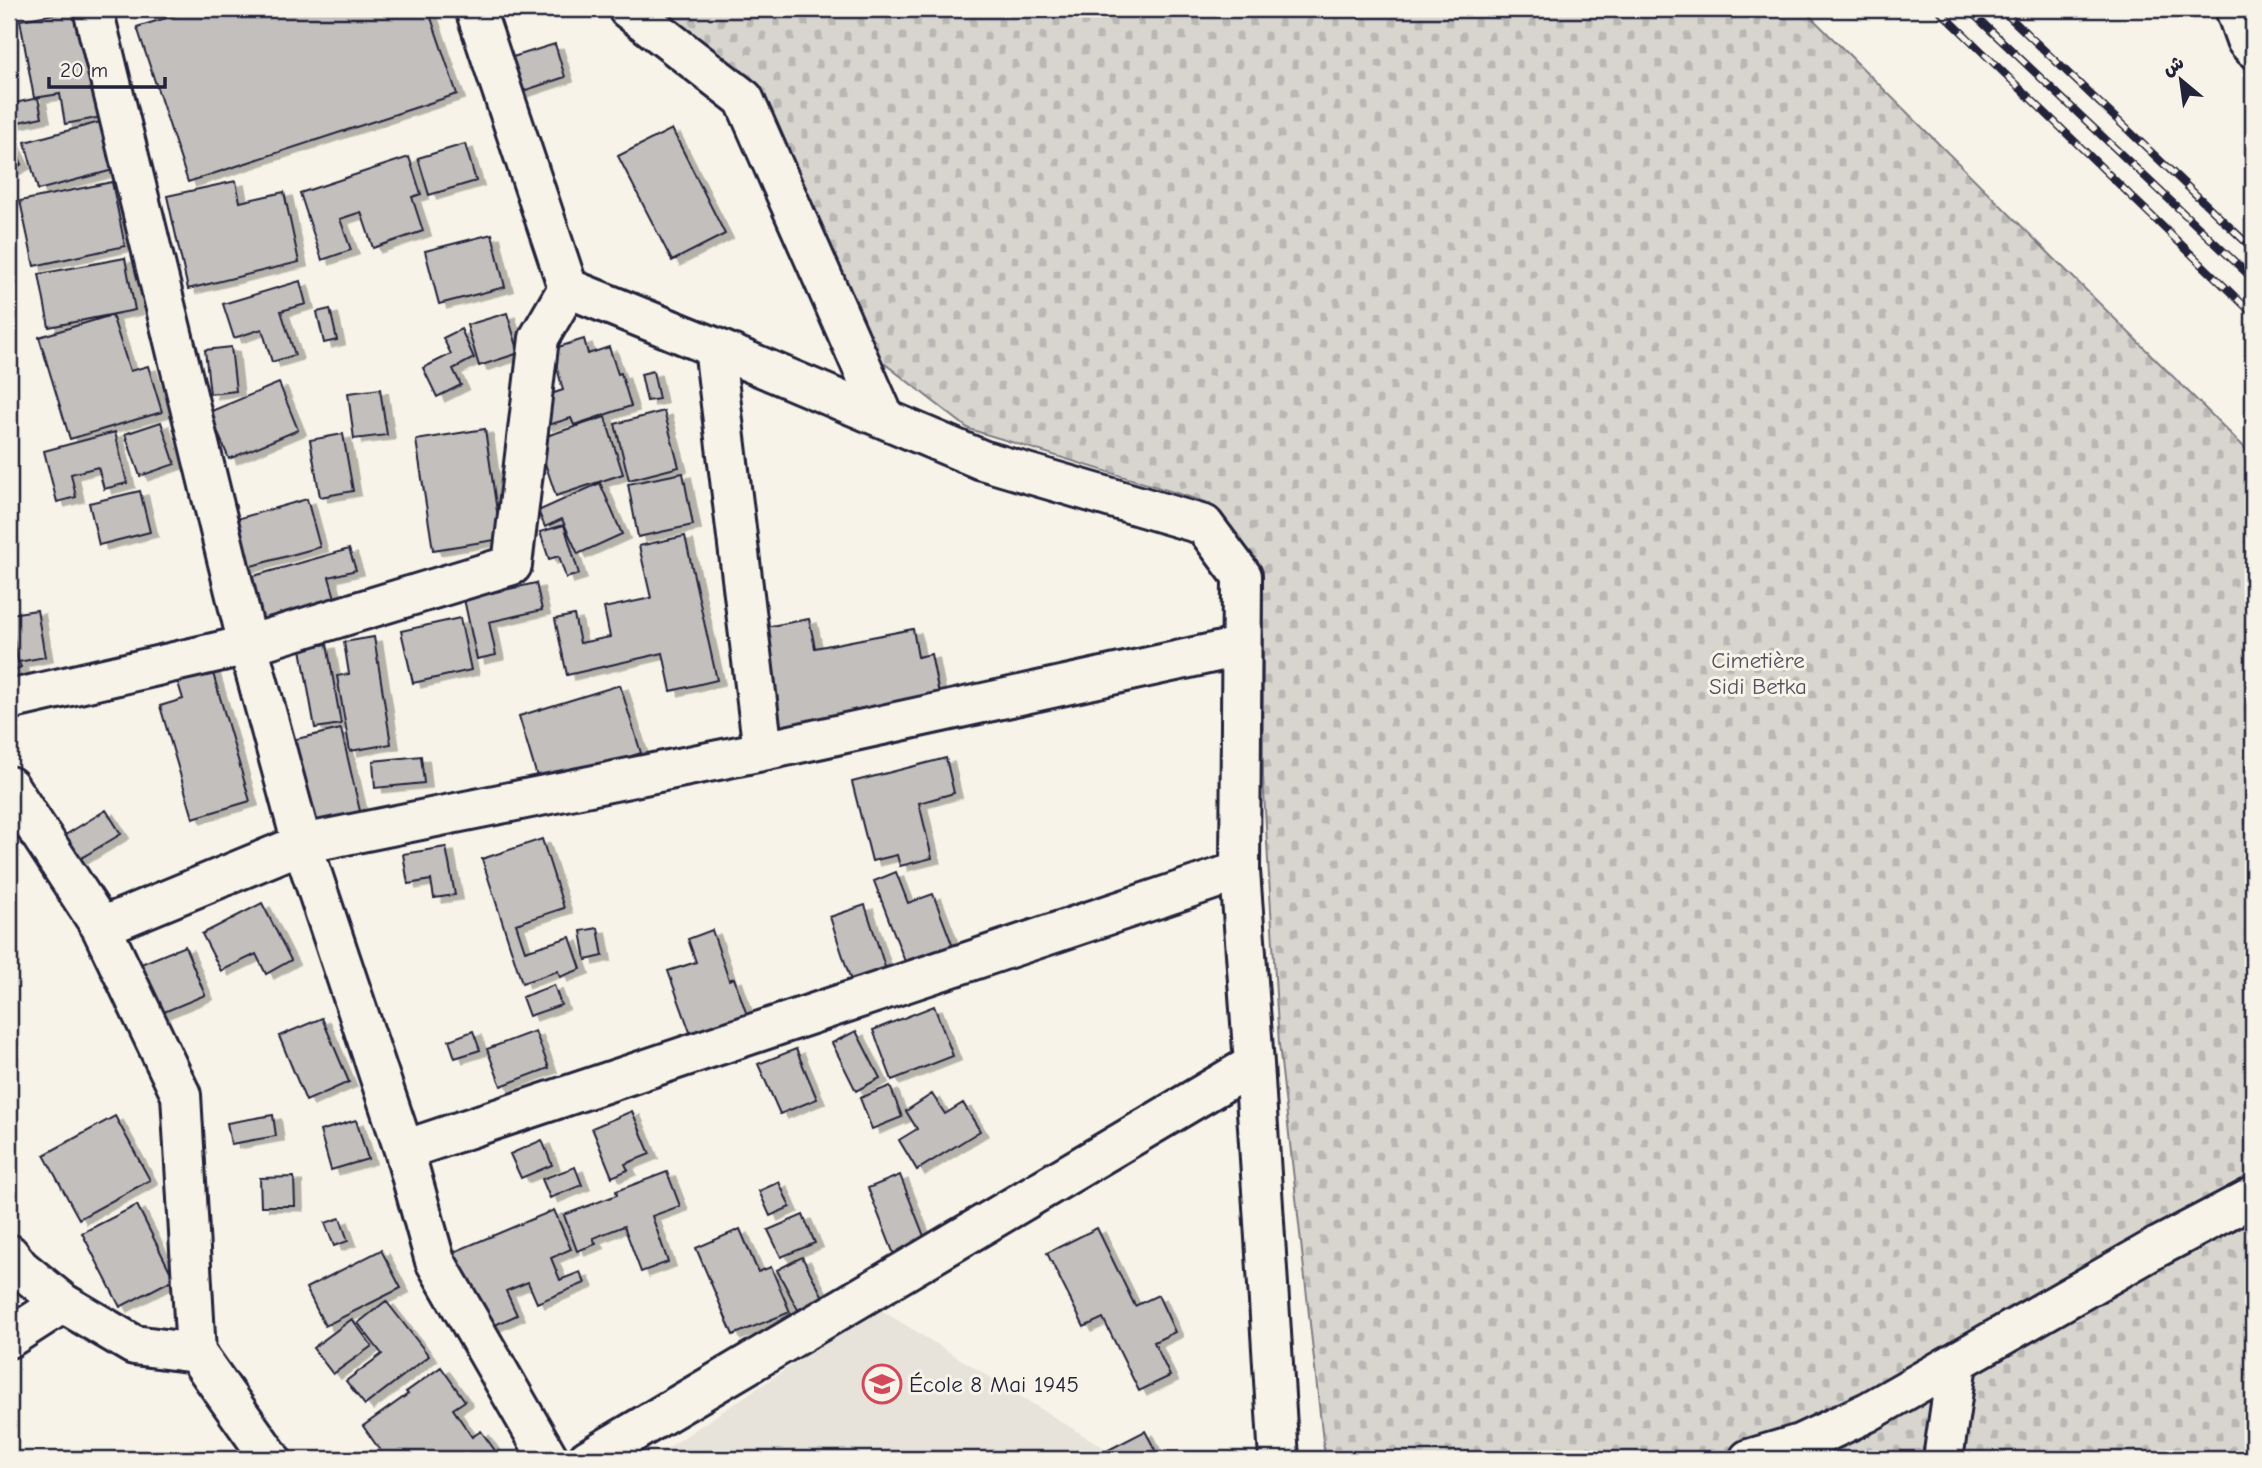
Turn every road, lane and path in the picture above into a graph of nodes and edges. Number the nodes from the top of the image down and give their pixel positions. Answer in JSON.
{"nodes":[{"id":1,"x":93,"y":9,"type":"edge"},
{"id":2,"x":475,"y":9,"type":"edge"},
{"id":3,"x":628,"y":9,"type":"edge"},
{"id":4,"x":2235,"y":9,"type":"edge"},
{"id":5,"x":2253,"y":48,"type":"edge"},
{"id":6,"x":568,"y":288,"type":"junction"},
{"id":7,"x":715,"y":347,"type":"junction"},
{"id":8,"x":885,"y":419,"type":"junction"},
{"id":9,"x":248,"y":645,"type":"junction"},
{"id":10,"x":1240,"y":647,"type":"junction"},
{"id":11,"x":9,"y":700,"type":"edge"},
{"id":12,"x":763,"y":751,"type":"junction"},
{"id":13,"x":9,"y":786,"type":"edge"},
{"id":14,"x":302,"y":844,"type":"junction"},
{"id":15,"x":1240,"y":871,"type":"junction"},
{"id":16,"x":101,"y":927,"type":"junction"},
{"id":17,"x":1254,"y":1063,"type":"junction"},
{"id":18,"x":404,"y":1150,"type":"junction"},
{"id":19,"x":2253,"y":1198,"type":"edge"},
{"id":20,"x":9,"y":1254,"type":"edge"},
{"id":21,"x":63,"y":1303,"type":"junction"},
{"id":22,"x":9,"y":1338,"type":"edge"},
{"id":23,"x":197,"y":1353,"type":"junction"},
{"id":24,"x":1957,"y":1363,"type":"junction"},
{"id":25,"x":271,"y":1459,"type":"edge"},
{"id":26,"x":549,"y":1459,"type":"edge"},
{"id":27,"x":589,"y":1459,"type":"edge"},
{"id":28,"x":1279,"y":1459,"type":"edge"},
{"id":29,"x":1749,"y":1459,"type":"edge"},
{"id":30,"x":1942,"y":1459,"type":"edge"}],
"edges":[{"from":1,"to":9,"type":"street"},
{"from":2,"to":6,"type":"street"},
{"from":3,"to":8,"type":"street"},
{"from":4,"to":5,"type":"street"},
{"from":6,"to":7,"type":"street"},
{"from":6,"to":9,"type":"street"},
{"from":7,"to":8,"type":"street"},
{"from":7,"to":12,"type":"street"},
{"from":8,"to":10,"type":"street"},
{"from":9,"to":11,"type":"street"},
{"from":9,"to":14,"type":"street"},
{"from":10,"to":12,"type":"street"},
{"from":10,"to":15,"type":"street"},
{"from":12,"to":14,"type":"street"},
{"from":13,"to":16,"type":"street"},
{"from":14,"to":16,"type":"street"},
{"from":14,"to":18,"type":"street"},
{"from":15,"to":17,"type":"street"},
{"from":15,"to":18,"type":"street"},
{"from":16,"to":23,"type":"street"},
{"from":17,"to":27,"type":"street"},
{"from":17,"to":28,"type":"street"},
{"from":18,"to":26,"type":"street"},
{"from":19,"to":24,"type":"street"},
{"from":20,"to":21,"type":"street"},
{"from":21,"to":22,"type":"street"},
{"from":21,"to":23,"type":"street"},
{"from":23,"to":25,"type":"street"},
{"from":24,"to":29,"type":"street"},
{"from":24,"to":30,"type":"street"}]}
